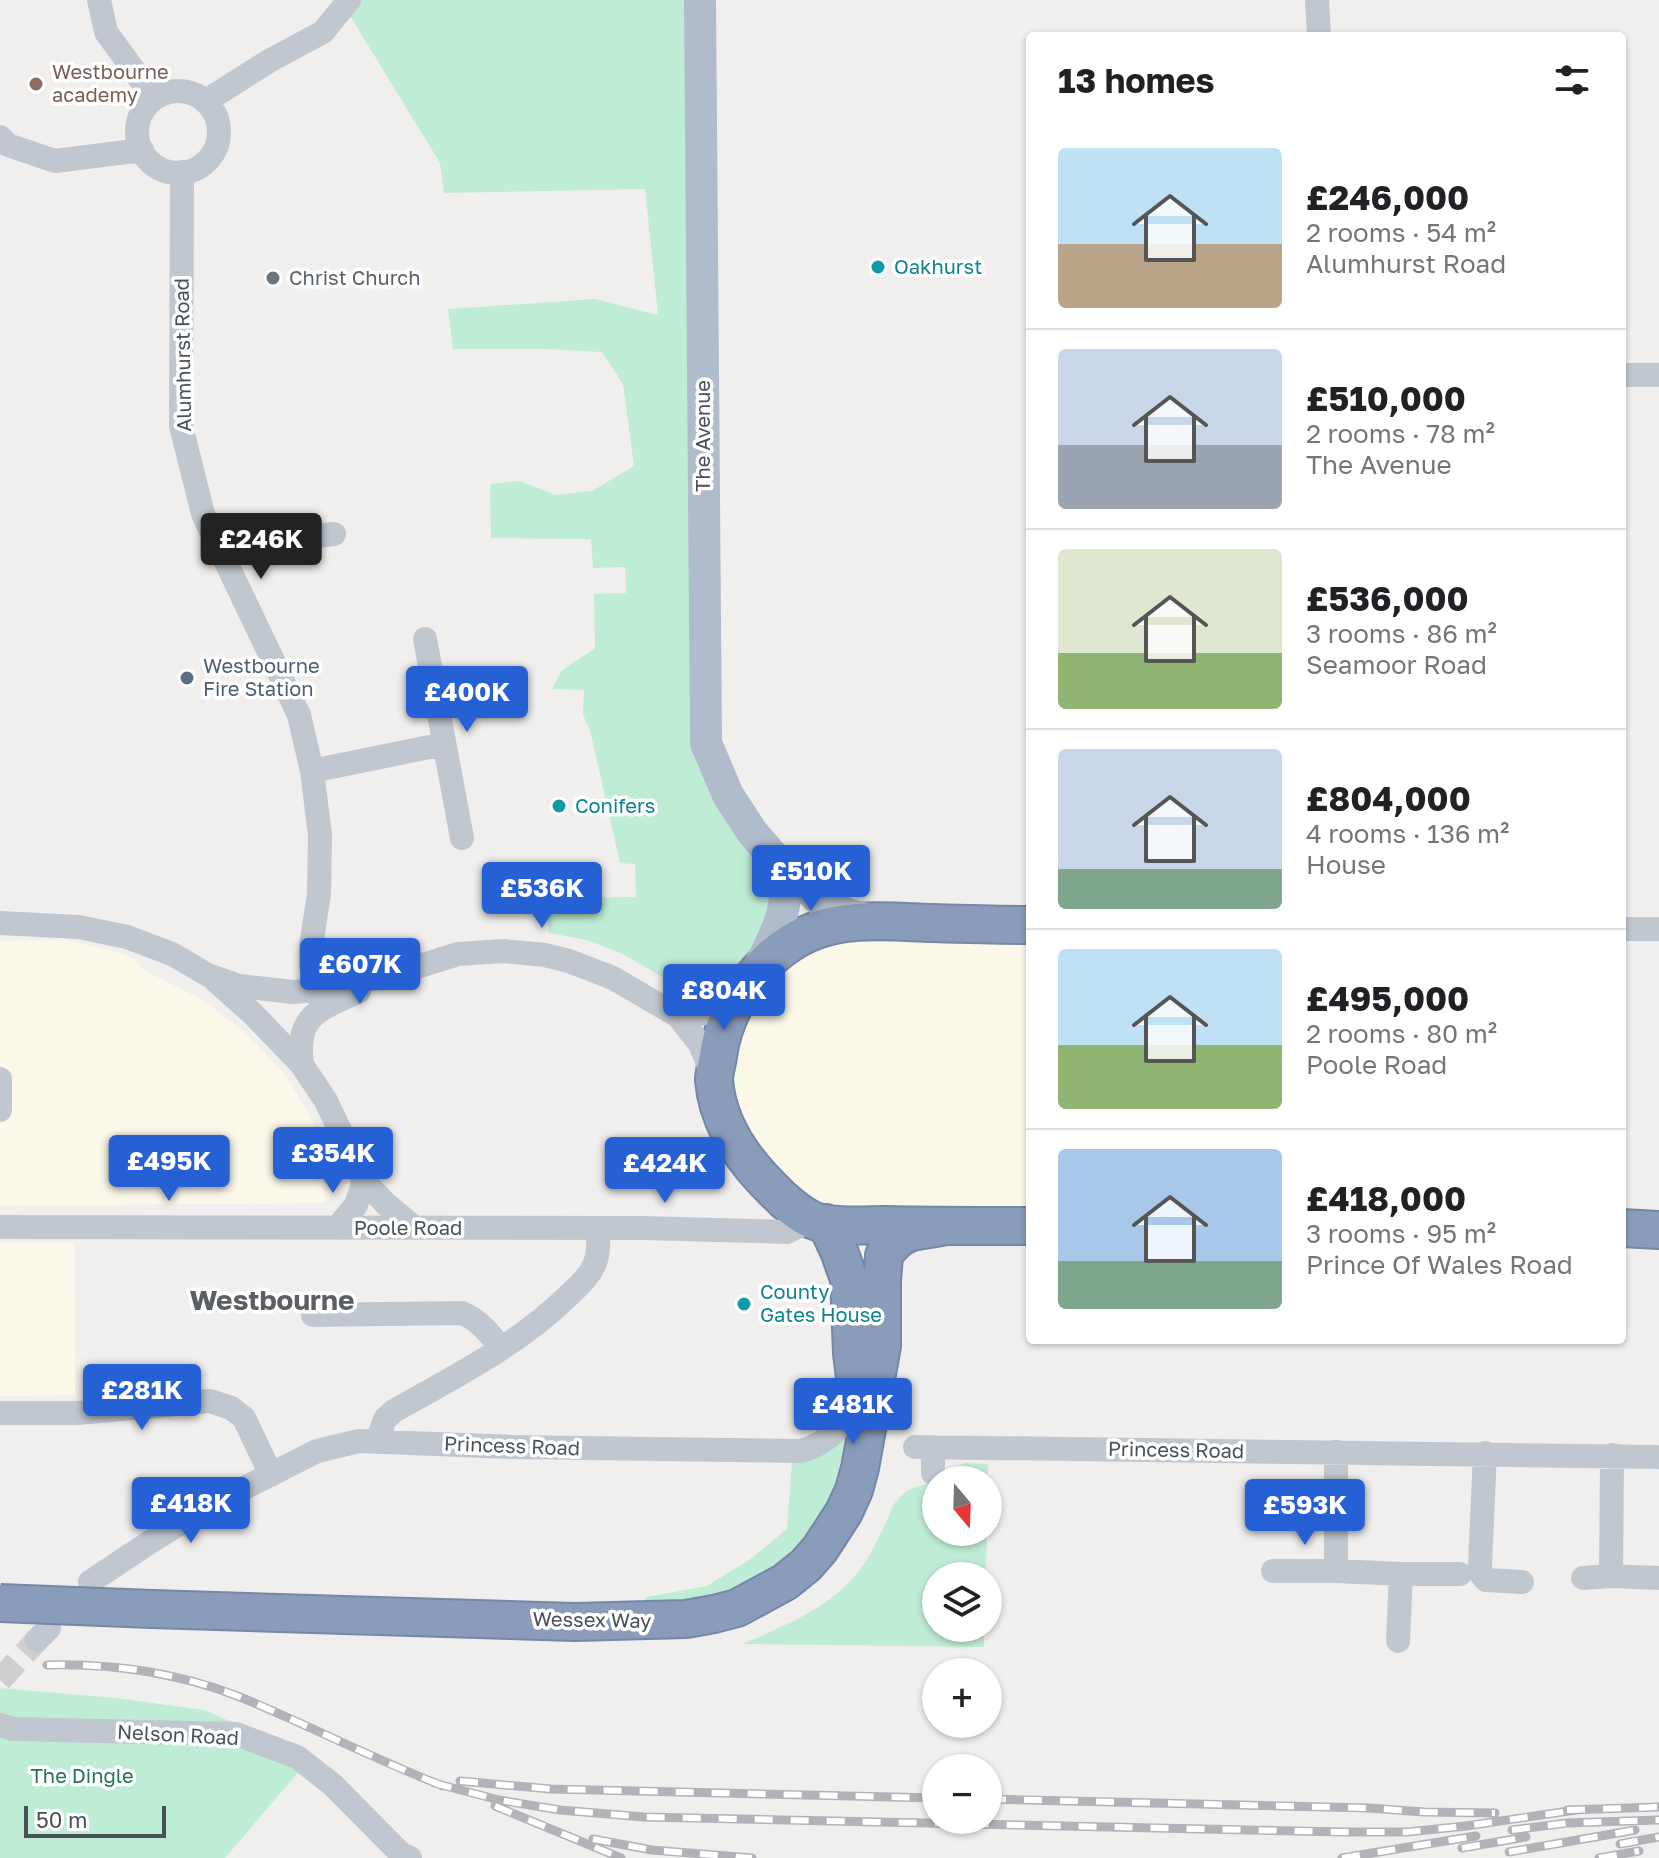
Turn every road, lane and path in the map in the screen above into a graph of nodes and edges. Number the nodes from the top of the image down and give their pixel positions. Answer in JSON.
{"nodes":[{"id":1,"x":99,"y":0,"type":"edge"},
{"id":2,"x":349,"y":0,"type":"edge"},
{"id":3,"x":700,"y":0,"type":"edge"},
{"id":4,"x":1317,"y":0,"type":"edge"},
{"id":5,"x":1319,"y":32,"type":"edge"},
{"id":6,"x":154,"y":98,"type":"junction"},
{"id":7,"x":206,"y":101,"type":"junction"},
{"id":8,"x":0,"y":137,"type":"edge"},
{"id":9,"x":142,"y":150,"type":"junction"},
{"id":10,"x":182,"y":172,"type":"junction"},
{"id":11,"x":1626,"y":375,"type":"edge"},
{"id":12,"x":1659,"y":375,"type":"edge"},
{"id":13,"x":334,"y":534,"type":"dead end"},
{"id":14,"x":219,"y":547,"type":"junction"},
{"id":15,"x":425,"y":639,"type":"dead end"},
{"id":16,"x":444,"y":744,"type":"junction"},
{"id":17,"x":312,"y":771,"type":"junction"},
{"id":18,"x":462,"y":838,"type":"dead end"},
{"id":19,"x":771,"y":854,"type":"junction"},
{"id":20,"x":875,"y":921,"type":"junction"},
{"id":21,"x":0,"y":923,"type":"edge"},
{"id":22,"x":1026,"y":925,"type":"edge"},
{"id":23,"x":1626,"y":929,"type":"edge"},
{"id":24,"x":1659,"y":929,"type":"edge"},
{"id":25,"x":208,"y":975,"type":"junction"},
{"id":26,"x":391,"y":975,"type":"junction"},
{"id":27,"x":752,"y":978,"type":"junction"},
{"id":28,"x":319,"y":990,"type":"junction"},
{"id":29,"x":678,"y":1016,"type":"junction"},
{"id":30,"x":302,"y":1065,"type":"junction"},
{"id":31,"x":0,"y":1079,"type":"edge"},
{"id":32,"x":714,"y":1079,"type":"junction"},
{"id":33,"x":0,"y":1110,"type":"edge"},
{"id":34,"x":364,"y":1181,"type":"junction"},
{"id":35,"x":819,"y":1221,"type":"junction"},
{"id":36,"x":947,"y":1226,"type":"junction"},
{"id":37,"x":1026,"y":1226,"type":"edge"},
{"id":38,"x":0,"y":1227,"type":"edge"},
{"id":39,"x":337,"y":1228,"type":"junction"},
{"id":40,"x":415,"y":1228,"type":"junction"},
{"id":41,"x":1626,"y":1228,"type":"edge"},
{"id":42,"x":599,"y":1229,"type":"junction"},
{"id":43,"x":1659,"y":1230,"type":"edge"},
{"id":44,"x":313,"y":1315,"type":"dead end"},
{"id":45,"x":501,"y":1349,"type":"junction"},
{"id":46,"x":856,"y":1391,"type":"junction"},
{"id":47,"x":0,"y":1413,"type":"edge"},
{"id":48,"x":865,"y":1439,"type":"junction"},
{"id":49,"x":377,"y":1442,"type":"junction"},
{"id":50,"x":1336,"y":1452,"type":"junction"},
{"id":51,"x":1485,"y":1453,"type":"junction"},
{"id":52,"x":1612,"y":1455,"type":"junction"},
{"id":53,"x":1659,"y":1457,"type":"edge"},
{"id":54,"x":931,"y":1466,"type":"edge"},
{"id":55,"x":271,"y":1475,"type":"junction"},
{"id":56,"x":1273,"y":1571,"type":"dead end"},
{"id":57,"x":1336,"y":1571,"type":"junction"},
{"id":58,"x":1401,"y":1574,"type":"junction"},
{"id":59,"x":1460,"y":1574,"type":"dead end"},
{"id":60,"x":1611,"y":1576,"type":"junction"},
{"id":61,"x":1583,"y":1578,"type":"dead end"},
{"id":62,"x":1659,"y":1578,"type":"edge"},
{"id":63,"x":90,"y":1582,"type":"dead end"},
{"id":64,"x":1522,"y":1582,"type":"dead end"},
{"id":65,"x":0,"y":1603,"type":"edge"},
{"id":66,"x":1398,"y":1641,"type":"dead end"},
{"id":67,"x":0,"y":1725,"type":"edge"},
{"id":68,"x":410,"y":1858,"type":"edge"}],
"edges":[{"from":1,"to":6,"type":"street"},
{"from":2,"to":7,"type":"street"},
{"from":3,"to":19,"type":"main road","name":"The Avenue"},
{"from":4,"to":5,"type":"street"},
{"from":6,"to":7,"type":"street"},
{"from":6,"to":9,"type":"street"},
{"from":7,"to":10,"type":"street"},
{"from":8,"to":9,"type":"street"},
{"from":9,"to":10,"type":"street"},
{"from":10,"to":14,"type":"street","name":"Alumhurst Road"},
{"from":11,"to":12,"type":"street"},
{"from":13,"to":14,"type":"street"},
{"from":14,"to":17,"type":"street","name":"Alumhurst Road"},
{"from":15,"to":16,"type":"street"},
{"from":16,"to":17,"type":"street"},
{"from":16,"to":18,"type":"street"},
{"from":17,"to":28,"type":"street","name":"Alumhurst Road"},
{"from":19,"to":20,"type":"main road","name":"The Avenue"},
{"from":19,"to":27,"type":"main road","name":"The Avenue"},
{"from":20,"to":22,"type":"highway"},
{"from":20,"to":27,"type":"highway"},
{"from":21,"to":25,"type":"street"},
{"from":23,"to":24,"type":"street"},
{"from":25,"to":28,"type":"street"},
{"from":25,"to":30,"type":"street"},
{"from":26,"to":28,"type":"street"},
{"from":26,"to":29,"type":"street"},
{"from":26,"to":30,"type":"street"},
{"from":27,"to":29,"type":"street"},
{"from":27,"to":32,"type":"highway"},
{"from":29,"to":32,"type":"street"},
{"from":30,"to":34,"type":"street"},
{"from":31,"to":33,"type":"street"},
{"from":32,"to":35,"type":"highway"},
{"from":34,"to":39,"type":"street"},
{"from":34,"to":40,"type":"street"},
{"from":35,"to":36,"type":"highway"},
{"from":35,"to":42,"type":"street","name":"Poole Road"},
{"from":35,"to":46,"type":"highway","name":"Wessex Way"},
{"from":36,"to":37,"type":"highway"},
{"from":36,"to":48,"type":"highway"},
{"from":38,"to":39,"type":"street","name":"Poole Road"},
{"from":39,"to":40,"type":"street","name":"Poole Road"},
{"from":40,"to":42,"type":"street","name":"Poole Road"},
{"from":41,"to":43,"type":"highway"},
{"from":42,"to":45,"type":"street"},
{"from":44,"to":45,"type":"street"},
{"from":45,"to":49,"type":"street"},
{"from":46,"to":48,"type":"highway","name":"Wessex Way"},
{"from":46,"to":49,"type":"street","name":"Princess Road"},
{"from":47,"to":55,"type":"street"},
{"from":48,"to":65,"type":"highway","name":"Wessex Way","bridge":true},
{"from":49,"to":55,"type":"street","name":"Princess Road"},
{"from":50,"to":51,"type":"street","name":"Princess Road"},
{"from":50,"to":54,"type":"street","name":"Princess Road"},
{"from":50,"to":57,"type":"street"},
{"from":51,"to":52,"type":"street","name":"Princess Road"},
{"from":51,"to":64,"type":"street"},
{"from":52,"to":53,"type":"street","name":"Princess Road"},
{"from":52,"to":60,"type":"street"},
{"from":55,"to":63,"type":"street","name":"Princess Road"},
{"from":56,"to":57,"type":"street"},
{"from":57,"to":58,"type":"street"},
{"from":58,"to":59,"type":"street"},
{"from":58,"to":66,"type":"street"},
{"from":60,"to":61,"type":"street"},
{"from":60,"to":62,"type":"street"},
{"from":67,"to":68,"type":"street","name":"Nelson Road"}]}
